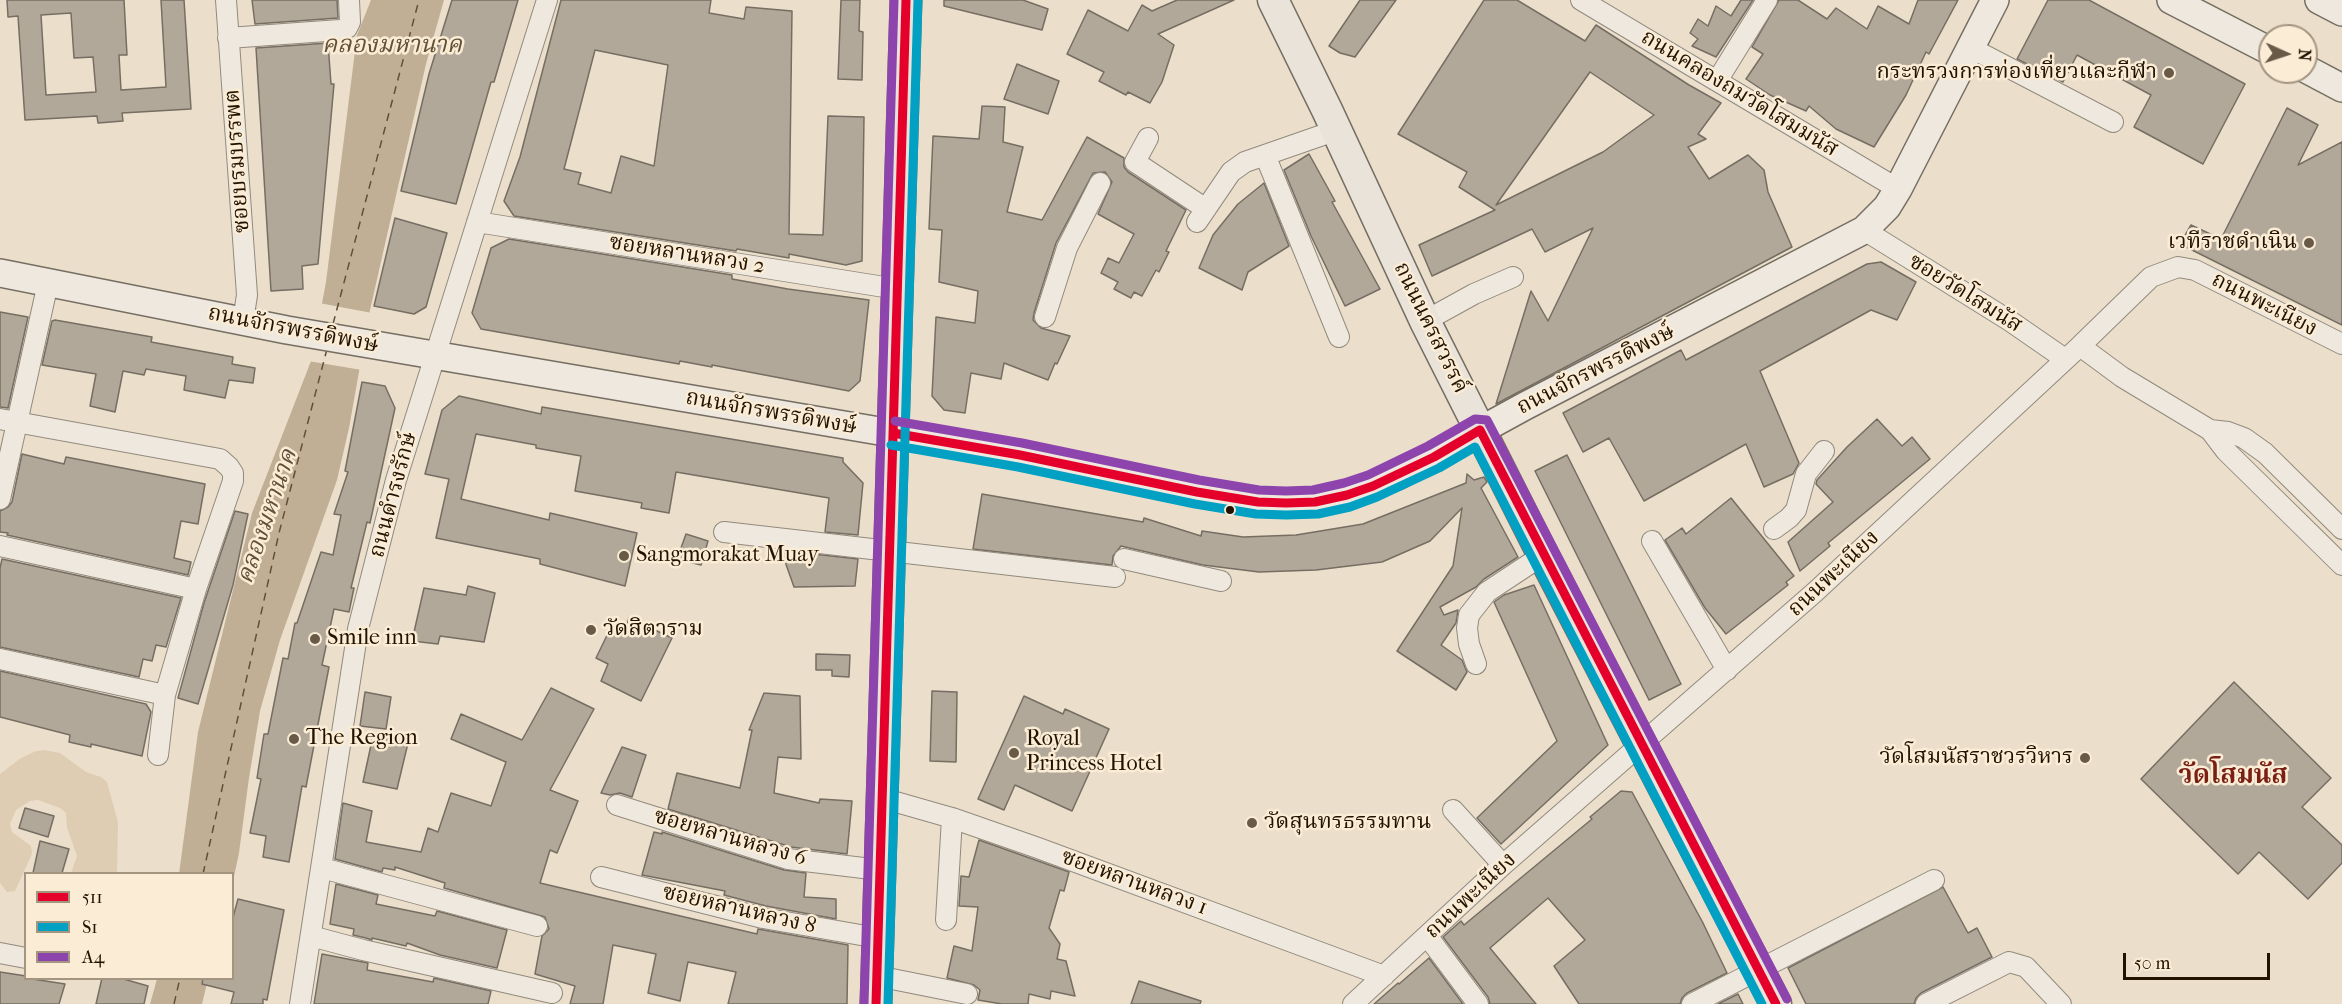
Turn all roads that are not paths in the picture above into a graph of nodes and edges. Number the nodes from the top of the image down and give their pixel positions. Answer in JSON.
{"nodes":[{"id":1,"x":226,"y":0,"type":"edge"},
{"id":2,"x":349,"y":0,"type":"edge"},
{"id":3,"x":547,"y":0,"type":"edge"},
{"id":4,"x":906,"y":0,"type":"edge"},
{"id":5,"x":1273,"y":0,"type":"edge"},
{"id":6,"x":1581,"y":0,"type":"edge"},
{"id":7,"x":1767,"y":0,"type":"edge"},
{"id":8,"x":1995,"y":0,"type":"edge"},
{"id":9,"x":2171,"y":0,"type":"edge"},
{"id":10,"x":2319,"y":0,"type":"edge"},
{"id":11,"x":2342,"y":12,"type":"edge"},
{"id":12,"x":228,"y":38,"type":"junction"},
{"id":13,"x":2258,"y":45,"type":"edge"},
{"id":14,"x":1969,"y":47,"type":"junction"},
{"id":15,"x":2318,"y":75,"type":"edge"},
{"id":16,"x":1717,"y":81,"type":"junction"},
{"id":17,"x":2342,"y":88,"type":"edge"},
{"id":18,"x":2113,"y":122,"type":"dead end"},
{"id":19,"x":1337,"y":130,"type":"junction"},
{"id":20,"x":1148,"y":138,"type":"dead end"},
{"id":21,"x":1265,"y":155,"type":"junction"},
{"id":22,"x":1100,"y":183,"type":"dead end"},
{"id":23,"x":1898,"y":189,"type":"junction"},
{"id":24,"x":477,"y":222,"type":"junction"},
{"id":25,"x":1864,"y":230,"type":"junction"},
{"id":26,"x":0,"y":273,"type":"edge"},
{"id":27,"x":1513,"y":278,"type":"dead end"},
{"id":28,"x":48,"y":283,"type":"junction"},
{"id":29,"x":897,"y":289,"type":"junction"},
{"id":30,"x":1045,"y":317,"type":"dead end"},
{"id":31,"x":243,"y":321,"type":"junction"},
{"id":32,"x":1425,"y":321,"type":"junction"},
{"id":33,"x":1339,"y":337,"type":"dead end"},
{"id":34,"x":2342,"y":344,"type":"edge"},
{"id":35,"x":2073,"y":352,"type":"junction"},
{"id":36,"x":434,"y":355,"type":"junction"},
{"id":37,"x":9,"y":421,"type":"edge"},
{"id":38,"x":1480,"y":430,"type":"junction"},
{"id":39,"x":2210,"y":430,"type":"junction"},
{"id":40,"x":893,"y":433,"type":"junction"},
{"id":41,"x":1824,"y":451,"type":"dead end"},
{"id":42,"x":0,"y":499,"type":"edge"},
{"id":43,"x":1774,"y":529,"type":"dead end"},
{"id":44,"x":2342,"y":529,"type":"edge"},
{"id":45,"x":724,"y":532,"type":"dead end"},
{"id":46,"x":1652,"y":541,"type":"dead end"},
{"id":47,"x":0,"y":546,"type":"edge"},
{"id":48,"x":890,"y":550,"type":"junction"},
{"id":49,"x":1543,"y":555,"type":"junction"},
{"id":50,"x":1124,"y":559,"type":"dead end"},
{"id":51,"x":2342,"y":565,"type":"edge"},
{"id":52,"x":1115,"y":577,"type":"dead end"},
{"id":53,"x":1221,"y":581,"type":"dead end"},
{"id":54,"x":196,"y":589,"type":"junction"},
{"id":55,"x":0,"y":659,"type":"edge"},
{"id":56,"x":1476,"y":664,"type":"dead end"},
{"id":57,"x":1727,"y":669,"type":"junction"},
{"id":58,"x":165,"y":695,"type":"junction"},
{"id":59,"x":1642,"y":745,"type":"junction"},
{"id":60,"x":158,"y":755,"type":"dead end"},
{"id":61,"x":882,"y":798,"type":"junction"},
{"id":62,"x":618,"y":805,"type":"dead end"},
{"id":63,"x":1453,"y":810,"type":"dead end"},
{"id":64,"x":952,"y":818,"type":"junction"},
{"id":65,"x":1503,"y":866,"type":"junction"},
{"id":66,"x":322,"y":868,"type":"junction"},
{"id":67,"x":880,"y":870,"type":"junction"},
{"id":68,"x":601,"y":877,"type":"dead end"},
{"id":69,"x":1934,"y":880,"type":"dead end"},
{"id":70,"x":946,"y":920,"type":"dead end"},
{"id":71,"x":537,"y":926,"type":"dead end"},
{"id":72,"x":311,"y":936,"type":"junction"},
{"id":73,"x":1428,"y":937,"type":"junction"},
{"id":74,"x":878,"y":938,"type":"junction"},
{"id":75,"x":0,"y":953,"type":"edge"},
{"id":76,"x":24,"y":958,"type":"edge"},
{"id":77,"x":1759,"y":970,"type":"junction"},
{"id":78,"x":1383,"y":976,"type":"junction"},
{"id":79,"x":876,"y":990,"type":"edge"},
{"id":80,"x":552,"y":993,"type":"dead end"},
{"id":81,"x":967,"y":994,"type":"dead end"},
{"id":82,"x":300,"y":1004,"type":"edge"},
{"id":83,"x":1353,"y":1004,"type":"edge"},
{"id":84,"x":1478,"y":1004,"type":"edge"},
{"id":85,"x":1692,"y":1004,"type":"edge"},
{"id":86,"x":1776,"y":1004,"type":"edge"},
{"id":87,"x":1926,"y":1004,"type":"edge"},
{"id":88,"x":2061,"y":1004,"type":"edge"}],
"edges":[{"from":1,"to":12,"type":"street","name":"ซอยบรมบรรพต"},
{"from":2,"to":12,"type":"street"},
{"from":3,"to":24,"type":"street","name":"ถนนดำรงรักษ์"},
{"from":4,"to":29,"type":"main road"},
{"from":5,"to":19,"type":"main road","name":"ถนนนครสวรรค์"},
{"from":6,"to":16,"type":"street","name":"ถนนคลองถมวัดโสมมนัส"},
{"from":7,"to":16,"type":"street"},
{"from":8,"to":14,"type":"main road","name":"ถนนจักรพรรดิพงษ์"},
{"from":9,"to":13,"type":"main road"},
{"from":10,"to":11,"type":"main road"},
{"from":12,"to":31,"type":"street","name":"ซอยบรมบรรพต"},
{"from":14,"to":18,"type":"street"},
{"from":14,"to":23,"type":"main road","name":"ถนนจักรพรรดิพงษ์"},
{"from":15,"to":17,"type":"main road"},
{"from":16,"to":23,"type":"street","name":"ถนนคลองถมวัดโสมมนัส"},
{"from":19,"to":21,"type":"street"},
{"from":19,"to":32,"type":"main road","name":"ถนนนครสวรรค์"},
{"from":20,"to":21,"type":"street"},
{"from":21,"to":33,"type":"street"},
{"from":22,"to":30,"type":"street"},
{"from":23,"to":25,"type":"main road","name":"ถนนจักรพรรดิพงษ์"},
{"from":24,"to":29,"type":"street","name":"ซอยหลานหลวง 2"},
{"from":24,"to":36,"type":"street","name":"ถนนดำรงรักษ์"},
{"from":25,"to":35,"type":"street","name":"ซอยวัดโสมนัส"},
{"from":25,"to":38,"type":"main road","name":"ถนนจักรพรรดิพงษ์"},
{"from":26,"to":28,"type":"main road","name":"ถนนจักรพรรดิพงษ์"},
{"from":27,"to":32,"type":"street"},
{"from":28,"to":31,"type":"main road","name":"ถนนจักรพรรดิพงษ์"},
{"from":28,"to":37,"type":"street"},
{"from":29,"to":40,"type":"main road"},
{"from":31,"to":36,"type":"main road","name":"ถนนจักรพรรดิพงษ์"},
{"from":32,"to":38,"type":"main road","name":"ถนนนครสวรรค์"},
{"from":34,"to":35,"type":"street","name":"ถนนพะเนียง"},
{"from":35,"to":39,"type":"street","name":"ซอยวัดโสมนัส"},
{"from":35,"to":57,"type":"street","name":"ถนนพะเนียง"},
{"from":36,"to":40,"type":"main road","name":"ถนนจักรพรรดิพงษ์"},
{"from":36,"to":66,"type":"street","name":"ถนนดำรงรักษ์"},
{"from":37,"to":42,"type":"street"},
{"from":37,"to":54,"type":"street"},
{"from":38,"to":40,"type":"main road","name":"ถนนจักรพรรดิพงษ์"},
{"from":38,"to":49,"type":"main road","name":"ถนนนครสวรรค์"},
{"from":39,"to":44,"type":"street","name":"ซอยวัดโสมนัส"},
{"from":39,"to":51,"type":"street","name":"ซอยวัดโสมนัส"},
{"from":40,"to":48,"type":"main road"},
{"from":41,"to":43,"type":"street"},
{"from":45,"to":48,"type":"street"},
{"from":46,"to":57,"type":"street"},
{"from":47,"to":54,"type":"street"},
{"from":48,"to":52,"type":"street"},
{"from":48,"to":61,"type":"main road"},
{"from":49,"to":56,"type":"street"},
{"from":49,"to":59,"type":"main road","name":"ถนนนครสวรรค์"},
{"from":50,"to":53,"type":"street"},
{"from":54,"to":58,"type":"street"},
{"from":55,"to":58,"type":"street"},
{"from":57,"to":59,"type":"street","name":"ถนนพะเนียง"},
{"from":58,"to":60,"type":"street"},
{"from":59,"to":65,"type":"street","name":"ถนนพะเนียง"},
{"from":59,"to":77,"type":"main road","name":"ถนนนครสวรรค์"},
{"from":61,"to":64,"type":"street","name":"ซอยหลานหลวง 1"},
{"from":61,"to":67,"type":"main road"},
{"from":62,"to":67,"type":"street","name":"ซอยหลานหลวง 6"},
{"from":63,"to":65,"type":"street"},
{"from":64,"to":70,"type":"street"},
{"from":64,"to":78,"type":"street","name":"ซอยหลานหลวง 1"},
{"from":65,"to":73,"type":"street","name":"ถนนพะเนียง"},
{"from":66,"to":71,"type":"street"},
{"from":66,"to":72,"type":"street","name":"ถนนดำรงรักษ์"},
{"from":67,"to":74,"type":"main road"},
{"from":68,"to":74,"type":"street","name":"ซอยหลานหลวง 8"},
{"from":69,"to":77,"type":"street"},
{"from":72,"to":80,"type":"street"},
{"from":72,"to":82,"type":"street","name":"ถนนดำรงรักษ์"},
{"from":73,"to":78,"type":"street","name":"ถนนพะเนียง"},
{"from":73,"to":84,"type":"street"},
{"from":74,"to":79,"type":"main road"},
{"from":75,"to":76,"type":"street"},
{"from":77,"to":85,"type":"street"},
{"from":77,"to":86,"type":"main road","name":"ถนนนครสวรรค์"},
{"from":78,"to":83,"type":"street","name":"ถนนพะเนียง"},
{"from":79,"to":81,"type":"street"},
{"from":87,"to":88,"type":"street"}]}
